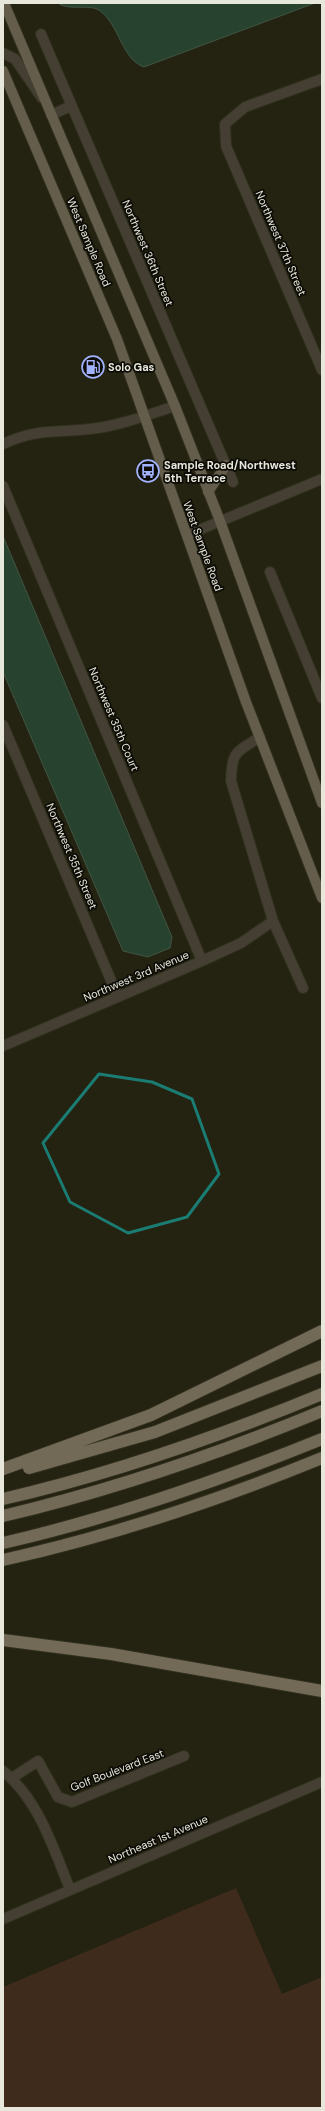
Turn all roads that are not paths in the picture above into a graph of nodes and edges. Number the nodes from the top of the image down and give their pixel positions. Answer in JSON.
{"nodes":[{"id":1,"x":4,"y":3,"type":"edge"},
{"id":2,"x":41,"y":34,"type":"dead end"},
{"id":3,"x":3,"y":53,"type":"edge"},
{"id":4,"x":3,"y":70,"type":"edge"},
{"id":5,"x":322,"y":79,"type":"edge"},
{"id":6,"x":71,"y":106,"type":"junction"},
{"id":7,"x":49,"y":111,"type":"junction"},
{"id":8,"x":322,"y":370,"type":"edge"},
{"id":9,"x":175,"y":406,"type":"junction"},
{"id":10,"x":145,"y":416,"type":"junction"},
{"id":11,"x":3,"y":444,"type":"edge"},
{"id":12,"x":226,"y":465,"type":"junction"},
{"id":13,"x":322,"y":480,"type":"edge"},
{"id":14,"x":233,"y":482,"type":"dead end"},
{"id":15,"x":3,"y":486,"type":"edge"},
{"id":16,"x":208,"y":492,"type":"junction"},
{"id":17,"x":220,"y":521,"type":"junction"},
{"id":18,"x":187,"y":535,"type":"junction"},
{"id":19,"x":270,"y":572,"type":"dead end"},
{"id":20,"x":322,"y":698,"type":"edge"},
{"id":21,"x":3,"y":725,"type":"edge"},
{"id":22,"x":260,"y":737,"type":"junction"},
{"id":23,"x":322,"y":803,"type":"edge"},
{"id":24,"x":322,"y":898,"type":"edge"},
{"id":25,"x":274,"y":921,"type":"junction"},
{"id":26,"x":202,"y":961,"type":"junction"},
{"id":27,"x":303,"y":988,"type":"dead end"},
{"id":28,"x":118,"y":997,"type":"junction"},
{"id":29,"x":3,"y":1046,"type":"edge"},
{"id":30,"x":322,"y":1331,"type":"edge"},
{"id":31,"x":322,"y":1366,"type":"edge"},
{"id":32,"x":322,"y":1394,"type":"edge"},
{"id":33,"x":322,"y":1411,"type":"edge"},
{"id":34,"x":322,"y":1439,"type":"edge"},
{"id":35,"x":322,"y":1458,"type":"edge"},
{"id":36,"x":3,"y":1470,"type":"edge"},
{"id":37,"x":3,"y":1499,"type":"edge"},
{"id":38,"x":3,"y":1516,"type":"edge"},
{"id":39,"x":3,"y":1543,"type":"edge"},
{"id":40,"x":3,"y":1560,"type":"edge"},
{"id":41,"x":3,"y":1640,"type":"edge"},
{"id":42,"x":322,"y":1691,"type":"edge"},
{"id":43,"x":184,"y":1756,"type":"dead end"},
{"id":44,"x":3,"y":1771,"type":"edge"},
{"id":45,"x":12,"y":1778,"type":"junction"},
{"id":46,"x":322,"y":1782,"type":"edge"},
{"id":47,"x":70,"y":1889,"type":"junction"},
{"id":48,"x":3,"y":1918,"type":"edge"}],
"edges":[{"from":1,"to":7,"type":"main road","name":"West Sample Road"},
{"from":2,"to":6,"type":"street","name":"Northwest 36th Street"},
{"from":3,"to":7,"type":"street"},
{"from":4,"to":10,"type":"main road","name":"West Sample Road"},
{"from":5,"to":8,"type":"street","name":"Northwest 37th Street"},
{"from":6,"to":7,"type":"street"},
{"from":6,"to":12,"type":"street","name":"Northwest 36th Street"},
{"from":7,"to":9,"type":"main road","name":"West Sample Road"},
{"from":9,"to":10,"type":"street"},
{"from":9,"to":16,"type":"main road","name":"West Sample Road"},
{"from":10,"to":11,"type":"street"},
{"from":10,"to":18,"type":"main road","name":"West Sample Road"},
{"from":12,"to":14,"type":"street","name":"Northwest 36th Street"},
{"from":12,"to":16,"type":"main road"},
{"from":13,"to":17,"type":"street"},
{"from":15,"to":26,"type":"street","name":"Northwest 35th Court"},
{"from":16,"to":17,"type":"main road","name":"West Sample Road"},
{"from":17,"to":18,"type":"street"},
{"from":17,"to":23,"type":"main road","name":"West Sample Road"},
{"from":18,"to":22,"type":"main road","name":"West Sample Road"},
{"from":19,"to":20,"type":"street"},
{"from":21,"to":28,"type":"street","name":"Northwest 35th Street"},
{"from":22,"to":24,"type":"main road","name":"West Sample Road"},
{"from":22,"to":25,"type":"street"},
{"from":25,"to":26,"type":"street","name":"Northwest 3rd Avenue"},
{"from":25,"to":27,"type":"street"},
{"from":26,"to":28,"type":"street","name":"Northwest 3rd Avenue"},
{"from":28,"to":29,"type":"street","name":"Northwest 3rd Avenue"},
{"from":30,"to":36,"type":"highway"},
{"from":31,"to":36,"type":"highway"},
{"from":32,"to":37,"type":"highway"},
{"from":33,"to":38,"type":"highway"},
{"from":34,"to":39,"type":"highway"},
{"from":35,"to":40,"type":"highway"},
{"from":41,"to":42,"type":"highway"},
{"from":43,"to":45,"type":"street","name":"Golf Boulevard East"},
{"from":44,"to":45,"type":"street"},
{"from":45,"to":47,"type":"street"},
{"from":46,"to":47,"type":"street","name":"Northeast 1st Avenue"},
{"from":47,"to":48,"type":"street","name":"Northeast 1st Avenue"}]}
